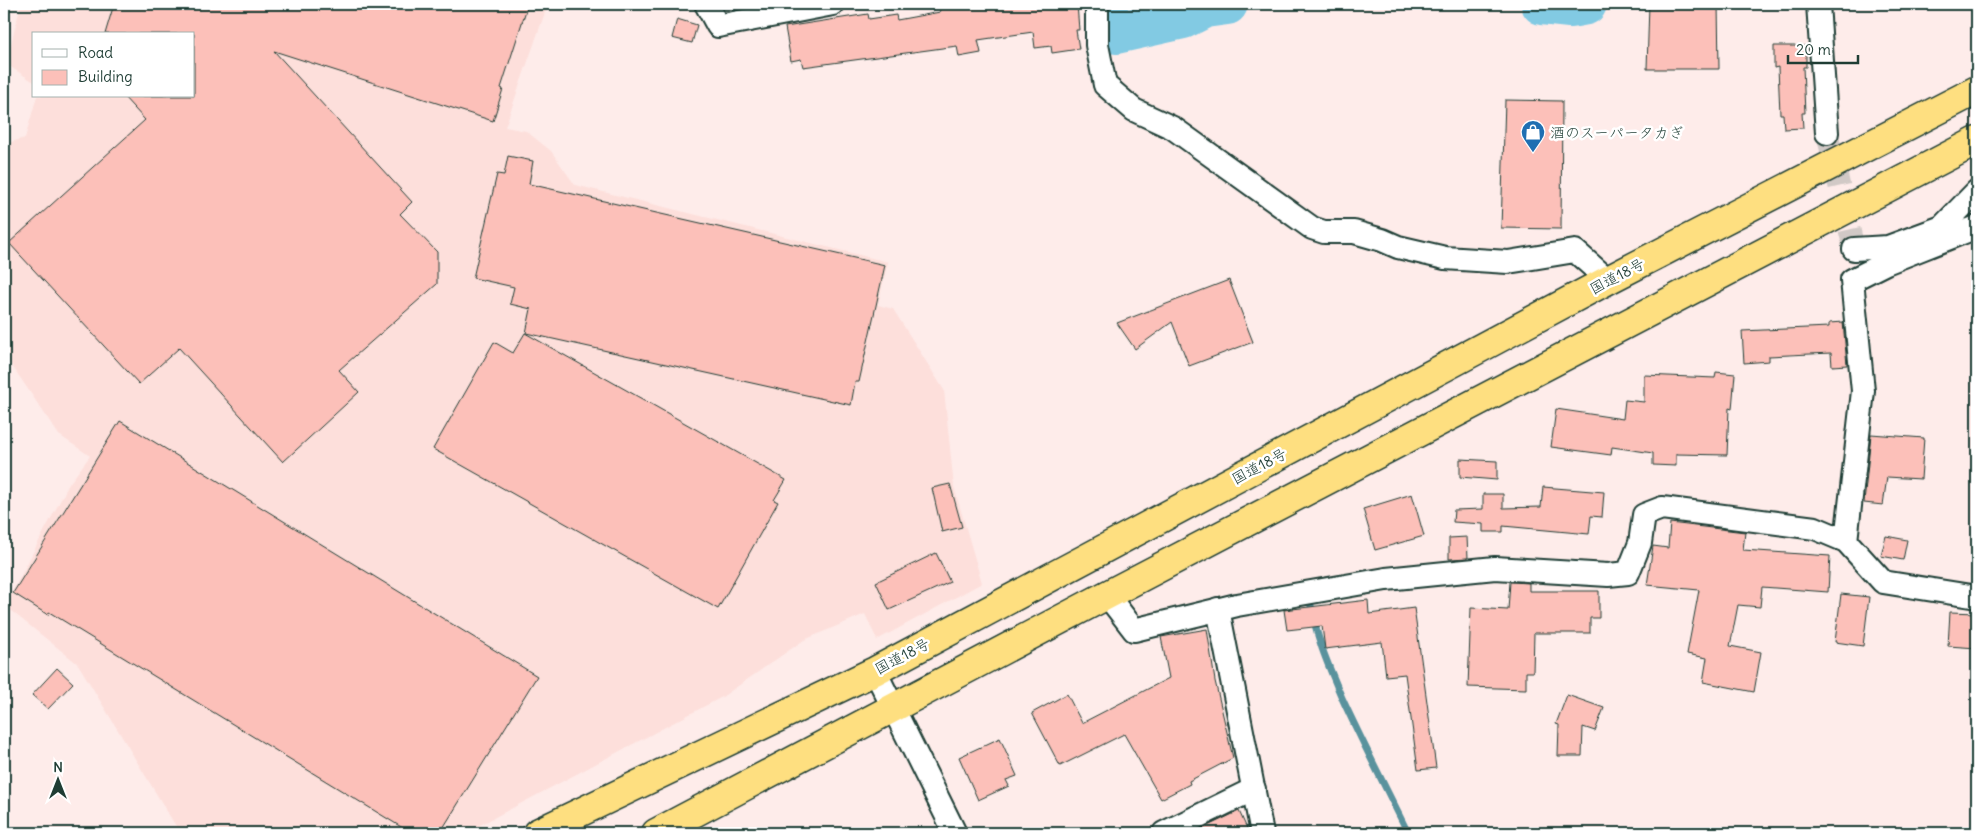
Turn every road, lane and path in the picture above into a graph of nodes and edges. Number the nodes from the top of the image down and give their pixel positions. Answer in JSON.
{"nodes":[{"id":1,"x":706,"y":4,"type":"edge"},
{"id":2,"x":833,"y":4,"type":"edge"},
{"id":3,"x":1097,"y":4,"type":"edge"},
{"id":4,"x":1818,"y":4,"type":"edge"},
{"id":5,"x":1977,"y":90,"type":"edge"},
{"id":6,"x":1827,"y":133,"type":"tunnel mouth"},
{"id":7,"x":1977,"y":141,"type":"edge"},
{"id":8,"x":1977,"y":191,"type":"edge"},
{"id":9,"x":1977,"y":227,"type":"edge"},
{"id":10,"x":1854,"y":249,"type":"dead end"},
{"id":11,"x":1608,"y":280,"type":"junction"},
{"id":12,"x":1846,"y":541,"type":"junction"},
{"id":13,"x":1107,"y":595,"type":"junction"},
{"id":14,"x":1977,"y":597,"type":"edge"},
{"id":15,"x":1218,"y":609,"type":"junction"},
{"id":16,"x":875,"y":670,"type":"junction"},
{"id":17,"x":893,"y":709,"type":"junction"},
{"id":18,"x":1254,"y":789,"type":"junction"},
{"id":19,"x":537,"y":833,"type":"edge"},
{"id":20,"x":656,"y":833,"type":"edge"},
{"id":21,"x":955,"y":833,"type":"edge"},
{"id":22,"x":1164,"y":833,"type":"edge"},
{"id":23,"x":1262,"y":833,"type":"edge"}],
"edges":[{"from":1,"to":2,"type":"street"},
{"from":3,"to":11,"type":"street"},
{"from":4,"to":6,"type":"street"},
{"from":5,"to":11,"type":"highway","name":"国道18号"},
{"from":7,"to":13,"type":"highway"},
{"from":8,"to":10,"type":"street"},
{"from":9,"to":12,"type":"street"},
{"from":11,"to":16,"type":"highway","name":"国道18号"},
{"from":12,"to":14,"type":"street"},
{"from":12,"to":15,"type":"street"},
{"from":13,"to":15,"type":"street"},
{"from":13,"to":17,"type":"highway"},
{"from":15,"to":18,"type":"street"},
{"from":16,"to":17,"type":"street"},
{"from":16,"to":19,"type":"highway","name":"国道18号"},
{"from":17,"to":20,"type":"highway"},
{"from":17,"to":21,"type":"street"},
{"from":18,"to":22,"type":"street"},
{"from":18,"to":23,"type":"street"}]}
